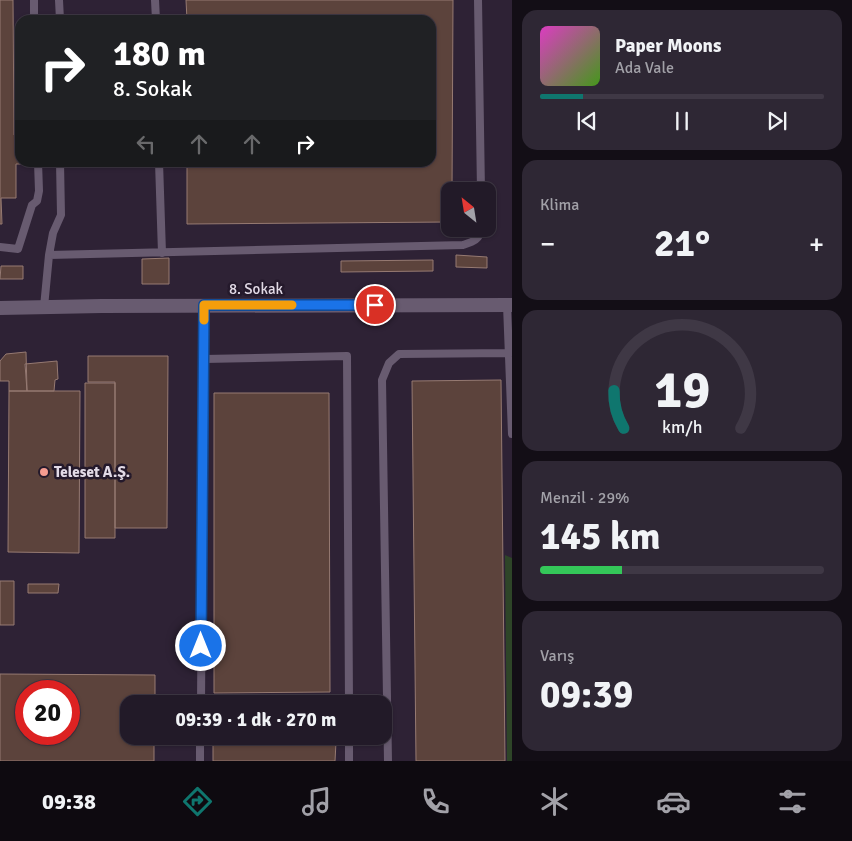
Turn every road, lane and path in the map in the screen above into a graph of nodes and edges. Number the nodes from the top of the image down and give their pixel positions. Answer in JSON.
{"nodes":[{"id":1,"x":34,"y":0,"type":"edge"},
{"id":2,"x":59,"y":0,"type":"edge"},
{"id":3,"x":156,"y":0,"type":"edge"},
{"id":4,"x":478,"y":0,"type":"edge"},
{"id":5,"x":34,"y":15,"type":"edge"},
{"id":6,"x":60,"y":15,"type":"edge"},
{"id":7,"x":156,"y":15,"type":"edge"},
{"id":8,"x":38,"y":167,"type":"edge"},
{"id":9,"x":60,"y":167,"type":"edge"},
{"id":10,"x":159,"y":167,"type":"edge"},
{"id":11,"x":481,"y":182,"type":"edge"},
{"id":12,"x":478,"y":238,"type":"edge"},
{"id":13,"x":0,"y":248,"type":"edge"},
{"id":14,"x":162,"y":253,"type":"junction"},
{"id":15,"x":49,"y":255,"type":"junction"},
{"id":16,"x":204,"y":305,"type":"junction"},
{"id":17,"x":510,"y":305,"type":"edge"},
{"id":18,"x":44,"y":307,"type":"junction"},
{"id":19,"x":0,"y":308,"type":"edge"},
{"id":20,"x":509,"y":353,"type":"junction"},
{"id":21,"x":204,"y":360,"type":"junction"},
{"id":22,"x":512,"y":434,"type":"edge"},
{"id":23,"x":200,"y":695,"type":"edge"},
{"id":24,"x":349,"y":695,"type":"edge"},
{"id":25,"x":200,"y":745,"type":"edge"},
{"id":26,"x":349,"y":745,"type":"edge"},
{"id":27,"x":200,"y":761,"type":"edge"},
{"id":28,"x":349,"y":761,"type":"edge"},
{"id":29,"x":388,"y":761,"type":"edge"}],
"edges":[{"from":1,"to":5,"type":"lane"},
{"from":2,"to":6,"type":"lane"},
{"from":3,"to":7,"type":"lane"},
{"from":4,"to":11,"type":"lane"},
{"from":8,"to":13,"type":"lane"},
{"from":9,"to":15,"type":"lane"},
{"from":10,"to":14,"type":"lane"},
{"from":12,"to":14,"type":"lane"},
{"from":14,"to":15,"type":"lane"},
{"from":15,"to":18,"type":"lane"},
{"from":16,"to":17,"type":"street","name":"8. Sokak"},
{"from":16,"to":18,"type":"street","name":"8. Sokak"},
{"from":16,"to":21,"type":"lane"},
{"from":17,"to":20,"type":"lane"},
{"from":18,"to":19,"type":"street","name":"8. Sokak"},
{"from":20,"to":22,"type":"lane"},
{"from":20,"to":29,"type":"lane"},
{"from":21,"to":23,"type":"lane"},
{"from":21,"to":24,"type":"lane"},
{"from":25,"to":27,"type":"lane"},
{"from":26,"to":28,"type":"lane"}]}
